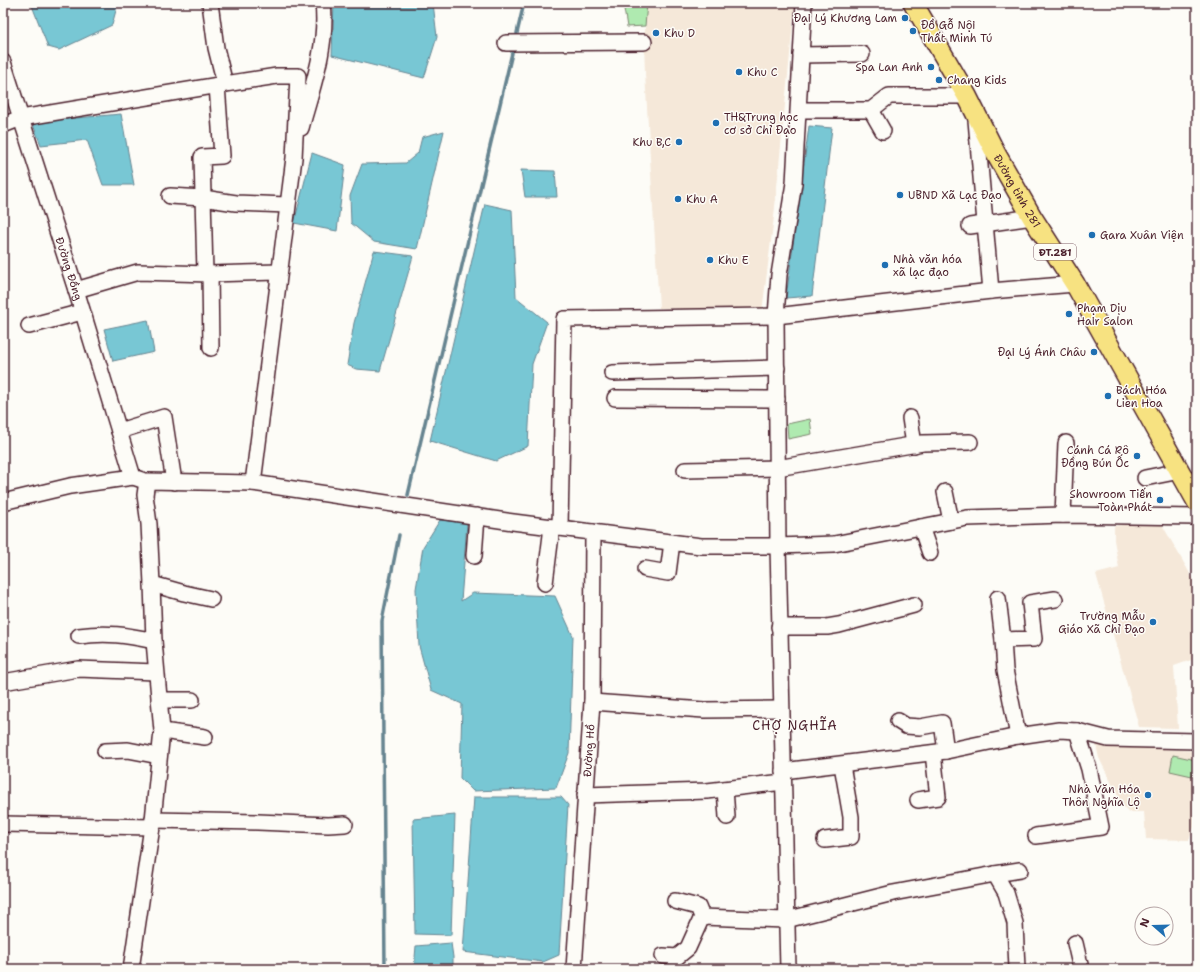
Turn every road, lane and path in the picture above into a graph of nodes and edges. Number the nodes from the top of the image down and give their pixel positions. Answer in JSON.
{"nodes":[{"id":1,"x":210,"y":3,"type":"edge"},
{"id":2,"x":323,"y":3,"type":"edge"},
{"id":3,"x":912,"y":3,"type":"edge"},
{"id":4,"x":801,"y":10,"type":"edge"},
{"id":5,"x":644,"y":42,"type":"dead end"},
{"id":6,"x":506,"y":43,"type":"dead end"},
{"id":7,"x":862,"y":54,"type":"dead end"},
{"id":8,"x":801,"y":55,"type":"junction"},
{"id":9,"x":3,"y":62,"type":"edge"},
{"id":10,"x":298,"y":76,"type":"junction"},
{"id":11,"x":314,"y":78,"type":"junction"},
{"id":12,"x":221,"y":85,"type":"junction"},
{"id":13,"x":967,"y":96,"type":"junction"},
{"id":14,"x":799,"y":110,"type":"junction"},
{"id":15,"x":871,"y":110,"type":"junction"},
{"id":16,"x":976,"y":117,"type":"junction"},
{"id":17,"x":21,"y":118,"type":"junction"},
{"id":18,"x":3,"y":125,"type":"edge"},
{"id":19,"x":882,"y":131,"type":"dead end"},
{"id":20,"x":294,"y":158,"type":"junction"},
{"id":21,"x":170,"y":196,"type":"dead end"},
{"id":22,"x":203,"y":198,"type":"junction"},
{"id":23,"x":287,"y":205,"type":"junction"},
{"id":24,"x":1032,"y":217,"type":"junction"},
{"id":25,"x":985,"y":223,"type":"junction"},
{"id":26,"x":970,"y":226,"type":"dead end"},
{"id":27,"x":279,"y":272,"type":"junction"},
{"id":28,"x":207,"y":274,"type":"junction"},
{"id":29,"x":1075,"y":284,"type":"junction"},
{"id":30,"x":76,"y":290,"type":"junction"},
{"id":31,"x":991,"y":291,"type":"junction"},
{"id":32,"x":82,"y":312,"type":"junction"},
{"id":33,"x":776,"y":316,"type":"junction"},
{"id":34,"x":29,"y":326,"type":"dead end"},
{"id":35,"x":211,"y":348,"type":"dead end"},
{"id":36,"x":777,"y":368,"type":"junction"},
{"id":37,"x":612,"y":373,"type":"dead end"},
{"id":38,"x":615,"y":398,"type":"dead end"},
{"id":39,"x":777,"y":399,"type":"junction"},
{"id":40,"x":910,"y":418,"type":"dead end"},
{"id":41,"x":119,"y":432,"type":"junction"},
{"id":42,"x":970,"y":442,"type":"dead end"},
{"id":43,"x":1066,"y":443,"type":"dead end"},
{"id":44,"x":914,"y":445,"type":"junction"},
{"id":45,"x":777,"y":468,"type":"junction"},
{"id":46,"x":685,"y":470,"type":"dead end"},
{"id":47,"x":1180,"y":470,"type":"junction"},
{"id":48,"x":133,"y":477,"type":"junction"},
{"id":49,"x":1145,"y":478,"type":"dead end"},
{"id":50,"x":147,"y":482,"type":"junction"},
{"id":51,"x":174,"y":482,"type":"junction"},
{"id":52,"x":253,"y":483,"type":"junction"},
{"id":53,"x":945,"y":492,"type":"dead end"},
{"id":54,"x":3,"y":502,"type":"edge"},
{"id":55,"x":1197,"y":502,"type":"edge"},
{"id":56,"x":1064,"y":515,"type":"junction"},
{"id":57,"x":477,"y":516,"type":"junction"},
{"id":58,"x":1197,"y":517,"type":"edge"},
{"id":59,"x":951,"y":521,"type":"junction"},
{"id":60,"x":921,"y":527,"type":"junction"},
{"id":61,"x":556,"y":528,"type":"junction"},
{"id":62,"x":593,"y":532,"type":"junction"},
{"id":63,"x":672,"y":542,"type":"junction"},
{"id":64,"x":778,"y":546,"type":"junction"},
{"id":65,"x":930,"y":553,"type":"dead end"},
{"id":66,"x":474,"y":556,"type":"dead end"},
{"id":67,"x":645,"y":569,"type":"dead end"},
{"id":68,"x":545,"y":583,"type":"dead end"},
{"id":69,"x":152,"y":584,"type":"junction"},
{"id":70,"x":998,"y":598,"type":"dead end"},
{"id":71,"x":211,"y":599,"type":"dead end"},
{"id":72,"x":1055,"y":599,"type":"dead end"},
{"id":73,"x":914,"y":605,"type":"dead end"},
{"id":74,"x":779,"y":627,"type":"junction"},
{"id":75,"x":79,"y":636,"type":"dead end"},
{"id":76,"x":1003,"y":640,"type":"junction"},
{"id":77,"x":154,"y":641,"type":"junction"},
{"id":78,"x":156,"y":672,"type":"junction"},
{"id":79,"x":3,"y":682,"type":"edge"},
{"id":80,"x":159,"y":700,"type":"junction"},
{"id":81,"x":192,"y":700,"type":"dead end"},
{"id":82,"x":592,"y":702,"type":"junction"},
{"id":83,"x":782,"y":709,"type":"junction"},
{"id":84,"x":898,"y":721,"type":"dead end"},
{"id":85,"x":162,"y":731,"type":"junction"},
{"id":86,"x":1077,"y":731,"type":"junction"},
{"id":87,"x":1018,"y":736,"type":"junction"},
{"id":88,"x":205,"y":737,"type":"dead end"},
{"id":89,"x":1197,"y":741,"type":"edge"},
{"id":90,"x":105,"y":751,"type":"dead end"},
{"id":91,"x":940,"y":752,"type":"junction"},
{"id":92,"x":159,"y":756,"type":"junction"},
{"id":93,"x":842,"y":765,"type":"junction"},
{"id":94,"x":783,"y":777,"type":"junction"},
{"id":95,"x":724,"y":789,"type":"junction"},
{"id":96,"x":585,"y":795,"type":"junction"},
{"id":97,"x":918,"y":800,"type":"dead end"},
{"id":98,"x":727,"y":817,"type":"dead end"},
{"id":99,"x":3,"y":824,"type":"edge"},
{"id":100,"x":152,"y":824,"type":"junction"},
{"id":101,"x":345,"y":824,"type":"dead end"},
{"id":102,"x":1036,"y":836,"type":"dead end"},
{"id":103,"x":825,"y":840,"type":"dead end"},
{"id":104,"x":1020,"y":870,"type":"dead end"},
{"id":105,"x":995,"y":874,"type":"junction"},
{"id":106,"x":675,"y":901,"type":"dead end"},
{"id":107,"x":702,"y":917,"type":"junction"},
{"id":108,"x":786,"y":920,"type":"junction"},
{"id":109,"x":1075,"y":943,"type":"dead end"},
{"id":110,"x":663,"y":956,"type":"dead end"},
{"id":111,"x":131,"y":969,"type":"edge"},
{"id":112,"x":574,"y":969,"type":"edge"},
{"id":113,"x":788,"y":969,"type":"edge"},
{"id":114,"x":1017,"y":969,"type":"edge"},
{"id":115,"x":1080,"y":969,"type":"edge"}],
"edges":[{"from":1,"to":12,"type":"street"},
{"from":2,"to":11,"type":"street"},
{"from":3,"to":13,"type":"main road","name":"Đường tỉnh 281","number":"ĐT.281"},
{"from":4,"to":8,"type":"street"},
{"from":5,"to":6,"type":"street"},
{"from":7,"to":8,"type":"street"},
{"from":8,"to":14,"type":"street"},
{"from":9,"to":17,"type":"street","name":"Đường Đồng"},
{"from":10,"to":11,"type":"street"},
{"from":10,"to":12,"type":"street"},
{"from":10,"to":20,"type":"street"},
{"from":11,"to":20,"type":"street"},
{"from":12,"to":17,"type":"street"},
{"from":12,"to":22,"type":"street"},
{"from":13,"to":15,"type":"street"},
{"from":13,"to":16,"type":"main road","name":"Đường tỉnh 281","number":"ĐT.281"},
{"from":14,"to":15,"type":"street"},
{"from":14,"to":33,"type":"street"},
{"from":15,"to":19,"type":"street"},
{"from":16,"to":24,"type":"main road","name":"Đường tỉnh 281","number":"ĐT.281"},
{"from":16,"to":25,"type":"street"},
{"from":17,"to":18,"type":"street"},
{"from":17,"to":30,"type":"street","name":"Đường Đồng"},
{"from":20,"to":23,"type":"street"},
{"from":21,"to":22,"type":"street"},
{"from":22,"to":23,"type":"street"},
{"from":22,"to":28,"type":"street"},
{"from":23,"to":27,"type":"street"},
{"from":24,"to":25,"type":"street"},
{"from":24,"to":29,"type":"main road","name":"Đường tỉnh 281","number":"ĐT.281"},
{"from":25,"to":26,"type":"street"},
{"from":25,"to":31,"type":"street"},
{"from":27,"to":28,"type":"street"},
{"from":27,"to":52,"type":"street"},
{"from":28,"to":30,"type":"street"},
{"from":28,"to":35,"type":"street"},
{"from":29,"to":31,"type":"street"},
{"from":29,"to":47,"type":"main road","name":"Đường tỉnh 281","number":"ĐT.281"},
{"from":30,"to":32,"type":"street","name":"Đường Đồng"},
{"from":31,"to":33,"type":"street"},
{"from":32,"to":34,"type":"street"},
{"from":32,"to":41,"type":"street","name":"Đường Đồng"},
{"from":33,"to":36,"type":"street"},
{"from":33,"to":61,"type":"street"},
{"from":36,"to":37,"type":"street"},
{"from":36,"to":39,"type":"street"},
{"from":38,"to":39,"type":"street"},
{"from":39,"to":45,"type":"street"},
{"from":40,"to":44,"type":"street"},
{"from":41,"to":48,"type":"street","name":"Đường Đồng"},
{"from":41,"to":51,"type":"street"},
{"from":42,"to":44,"type":"street"},
{"from":43,"to":56,"type":"street"},
{"from":44,"to":45,"type":"street"},
{"from":45,"to":46,"type":"street"},
{"from":45,"to":64,"type":"street"},
{"from":47,"to":49,"type":"street"},
{"from":47,"to":55,"type":"main road","name":"Đường tỉnh 281","number":"ĐT.281"},
{"from":48,"to":50,"type":"street"},
{"from":48,"to":54,"type":"street"},
{"from":50,"to":51,"type":"street"},
{"from":50,"to":69,"type":"street"},
{"from":51,"to":52,"type":"street"},
{"from":52,"to":57,"type":"street"},
{"from":53,"to":59,"type":"street"},
{"from":56,"to":58,"type":"street"},
{"from":56,"to":59,"type":"street"},
{"from":57,"to":61,"type":"street"},
{"from":57,"to":66,"type":"street"},
{"from":59,"to":60,"type":"street"},
{"from":60,"to":64,"type":"street"},
{"from":60,"to":65,"type":"street"},
{"from":61,"to":62,"type":"street"},
{"from":61,"to":68,"type":"street"},
{"from":62,"to":63,"type":"street"},
{"from":62,"to":82,"type":"street","name":"Đường Hồ"},
{"from":63,"to":64,"type":"street"},
{"from":63,"to":67,"type":"street"},
{"from":64,"to":74,"type":"street"},
{"from":69,"to":71,"type":"street"},
{"from":69,"to":77,"type":"street"},
{"from":70,"to":76,"type":"street"},
{"from":72,"to":76,"type":"street"},
{"from":73,"to":74,"type":"street"},
{"from":74,"to":83,"type":"street"},
{"from":75,"to":77,"type":"street"},
{"from":76,"to":87,"type":"street"},
{"from":77,"to":78,"type":"street"},
{"from":78,"to":79,"type":"street"},
{"from":78,"to":80,"type":"street"},
{"from":80,"to":81,"type":"street"},
{"from":80,"to":85,"type":"street"},
{"from":82,"to":83,"type":"street"},
{"from":82,"to":96,"type":"street","name":"Đường Hồ"},
{"from":83,"to":94,"type":"street"},
{"from":84,"to":91,"type":"street"},
{"from":85,"to":88,"type":"street"},
{"from":85,"to":92,"type":"street"},
{"from":86,"to":87,"type":"street"},
{"from":86,"to":89,"type":"street"},
{"from":86,"to":102,"type":"street"},
{"from":87,"to":91,"type":"street"},
{"from":90,"to":92,"type":"street"},
{"from":91,"to":93,"type":"street"},
{"from":91,"to":97,"type":"street"},
{"from":92,"to":100,"type":"street"},
{"from":93,"to":94,"type":"street"},
{"from":93,"to":103,"type":"street"},
{"from":94,"to":95,"type":"street"},
{"from":94,"to":108,"type":"street"},
{"from":95,"to":96,"type":"street"},
{"from":95,"to":98,"type":"street"},
{"from":96,"to":112,"type":"street","name":"Đường Hồ"},
{"from":99,"to":100,"type":"street"},
{"from":100,"to":101,"type":"street"},
{"from":100,"to":111,"type":"street"},
{"from":104,"to":105,"type":"street"},
{"from":105,"to":108,"type":"street"},
{"from":105,"to":114,"type":"street"},
{"from":106,"to":107,"type":"street"},
{"from":107,"to":108,"type":"street"},
{"from":107,"to":110,"type":"street"},
{"from":108,"to":113,"type":"street"},
{"from":109,"to":115,"type":"street"}]}
